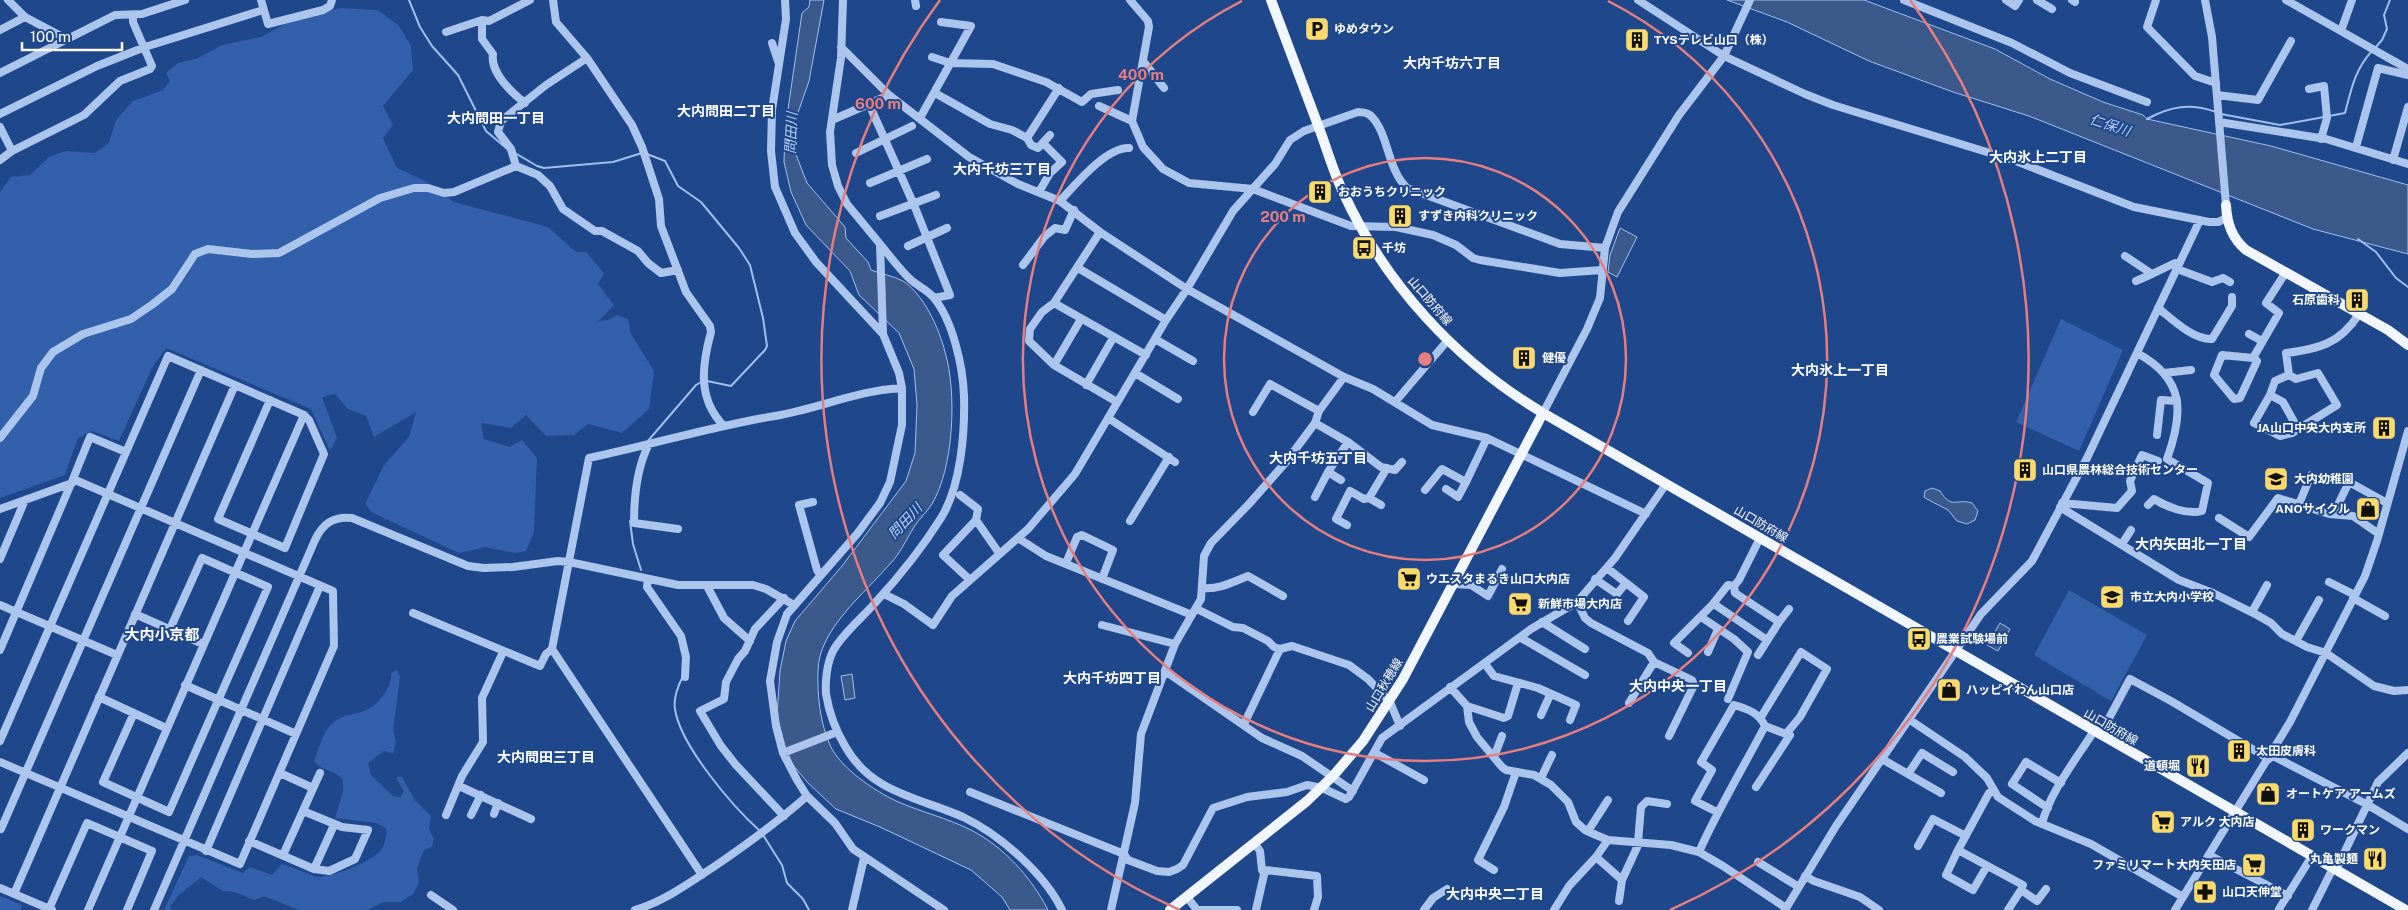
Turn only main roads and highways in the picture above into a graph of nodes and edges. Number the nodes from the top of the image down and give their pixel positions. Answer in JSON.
{"nodes":[{"id":1,"x":1270,"y":0,"type":"edge"},
{"id":2,"x":2226,"y":204,"type":"road end"},
{"id":3,"x":2408,"y":345,"type":"edge"},
{"id":4,"x":1543,"y":413,"type":"junction"},
{"id":5,"x":1170,"y":910,"type":"edge"},
{"id":6,"x":2406,"y":910,"type":"edge"}],
"edges":[{"from":1,"to":4,"type":"main road","name":"山口防府線"},
{"from":2,"to":3,"type":"main road"},
{"from":4,"to":5,"type":"main road","name":"山口秋穂線"},
{"from":4,"to":6,"type":"main road","name":"山口防府線"}]}
